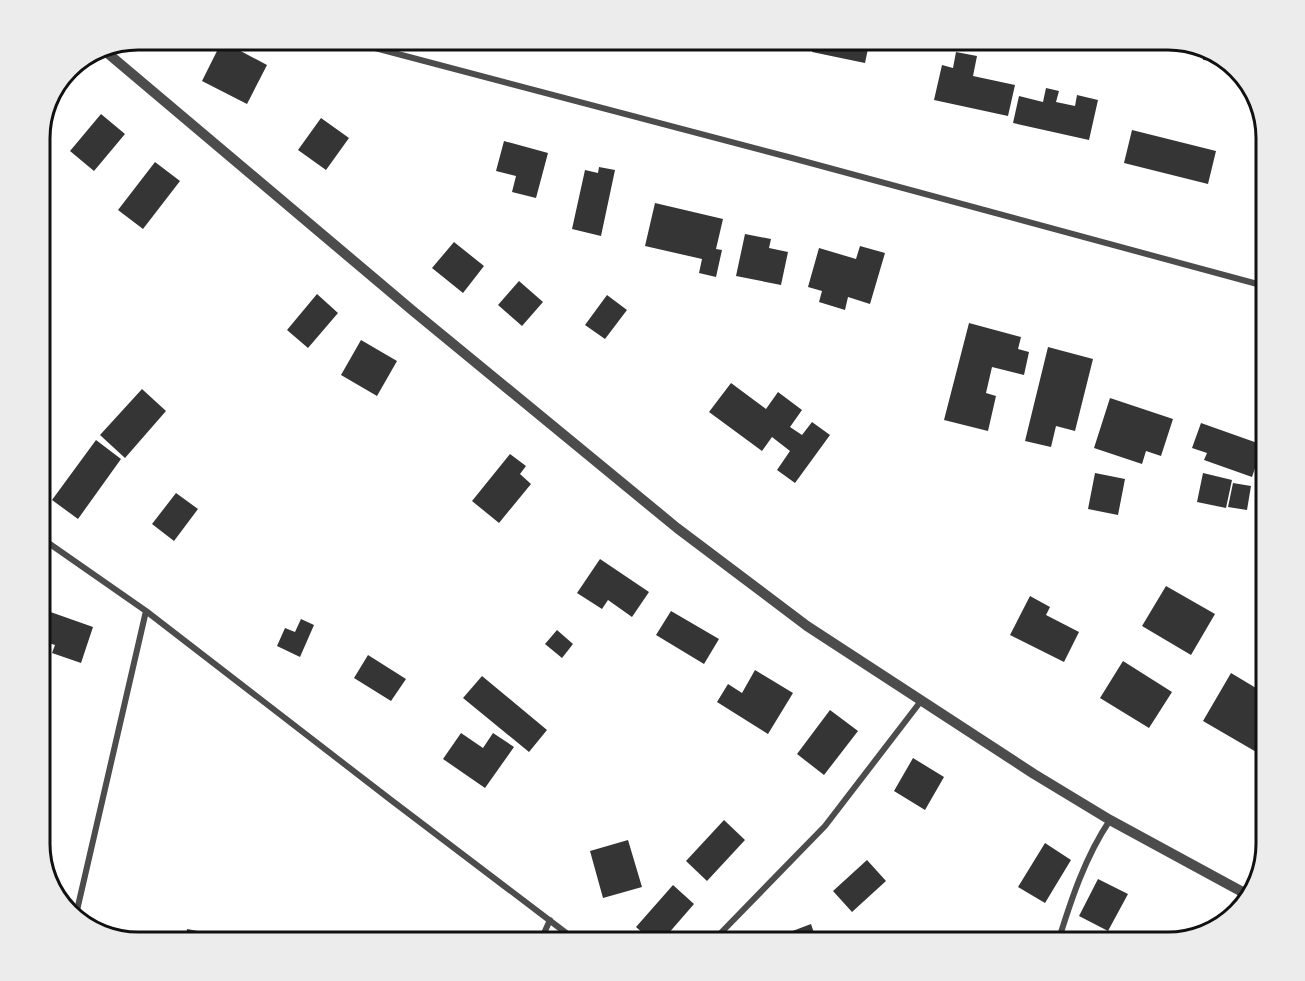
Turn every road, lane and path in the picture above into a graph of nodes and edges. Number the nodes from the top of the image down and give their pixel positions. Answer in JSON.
{"nodes":[{"id":1,"x":383,"y":50,"type":"edge"},
{"id":2,"x":109,"y":54,"type":"edge"},
{"id":3,"x":1256,"y":284,"type":"edge"},
{"id":4,"x":50,"y":544,"type":"edge"},
{"id":5,"x":146,"y":611,"type":"junction"},
{"id":6,"x":921,"y":701,"type":"junction"},
{"id":7,"x":1110,"y":820,"type":"junction"},
{"id":8,"x":1241,"y":891,"type":"edge"},
{"id":9,"x":78,"y":907,"type":"edge"},
{"id":10,"x":550,"y":920,"type":"junction"},
{"id":11,"x":545,"y":932,"type":"edge"},
{"id":12,"x":565,"y":932,"type":"edge"},
{"id":13,"x":722,"y":932,"type":"edge"},
{"id":14,"x":1061,"y":932,"type":"edge"}],
"edges":[{"from":1,"to":3,"type":"street"},
{"from":2,"to":6,"type":"street"},
{"from":4,"to":5,"type":"street"},
{"from":5,"to":9,"type":"street"},
{"from":5,"to":10,"type":"street"},
{"from":6,"to":7,"type":"street"},
{"from":6,"to":13,"type":"street"},
{"from":7,"to":8,"type":"street"},
{"from":7,"to":14,"type":"street"},
{"from":10,"to":11,"type":"street"},
{"from":10,"to":12,"type":"street"}]}
